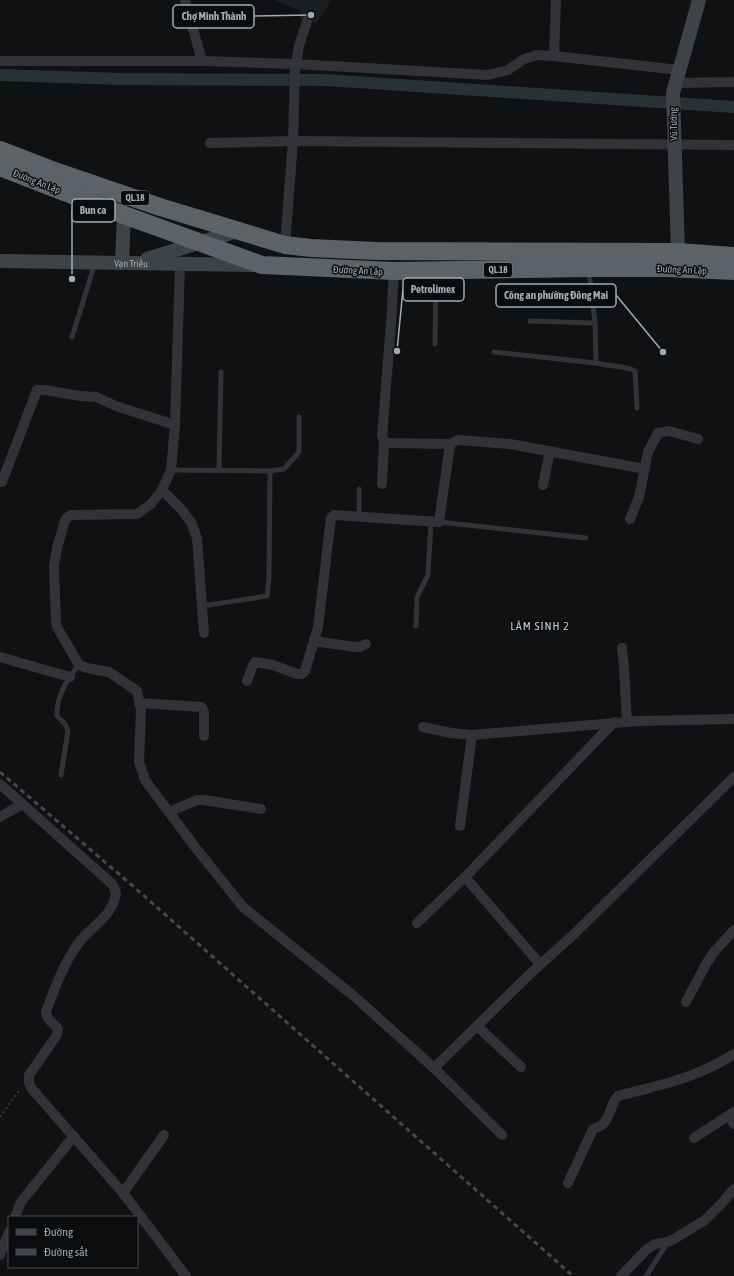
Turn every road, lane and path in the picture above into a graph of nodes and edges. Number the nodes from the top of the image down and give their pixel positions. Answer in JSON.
{"nodes":[{"id":1,"x":185,"y":0,"type":"edge"},
{"id":2,"x":556,"y":0,"type":"edge"},
{"id":3,"x":699,"y":0,"type":"edge"},
{"id":4,"x":307,"y":21,"type":"dead end"},
{"id":5,"x":554,"y":56,"type":"junction"},
{"id":6,"x":0,"y":61,"type":"edge"},
{"id":7,"x":202,"y":61,"type":"junction"},
{"id":8,"x":295,"y":66,"type":"junction"},
{"id":9,"x":675,"y":82,"type":"junction"},
{"id":10,"x":734,"y":82,"type":"edge"},
{"id":11,"x":292,"y":141,"type":"junction"},
{"id":12,"x":210,"y":143,"type":"dead end"},
{"id":13,"x":673,"y":144,"type":"junction"},
{"id":14,"x":734,"y":145,"type":"edge"},
{"id":15,"x":0,"y":150,"type":"edge"},
{"id":16,"x":0,"y":167,"type":"edge"},
{"id":17,"x":124,"y":215,"type":"junction"},
{"id":18,"x":237,"y":231,"type":"junction"},
{"id":19,"x":201,"y":243,"type":"junction"},
{"id":20,"x":279,"y":243,"type":"junction"},
{"id":21,"x":678,"y":252,"type":"junction"},
{"id":22,"x":734,"y":256,"type":"edge"},
{"id":23,"x":0,"y":261,"type":"edge"},
{"id":24,"x":95,"y":262,"type":"junction"},
{"id":25,"x":128,"y":263,"type":"junction"},
{"id":26,"x":180,"y":264,"type":"junction"},
{"id":27,"x":262,"y":265,"type":"junction"},
{"id":28,"x":589,"y":268,"type":"junction"},
{"id":29,"x":436,"y":271,"type":"junction"},
{"id":30,"x":734,"y":271,"type":"edge"},
{"id":31,"x":394,"y":272,"type":"junction"},
{"id":32,"x":530,"y":321,"type":"dead end"},
{"id":33,"x":595,"y":323,"type":"junction"},
{"id":34,"x":72,"y":337,"type":"dead end"},
{"id":35,"x":435,"y":344,"type":"dead end"},
{"id":36,"x":494,"y":352,"type":"dead end"},
{"id":37,"x":596,"y":363,"type":"junction"},
{"id":38,"x":221,"y":372,"type":"dead end"},
{"id":39,"x":637,"y":408,"type":"dead end"},
{"id":40,"x":299,"y":417,"type":"dead end"},
{"id":41,"x":175,"y":425,"type":"junction"},
{"id":42,"x":698,"y":439,"type":"dead end"},
{"id":43,"x":384,"y":441,"type":"junction"},
{"id":44,"x":450,"y":444,"type":"junction"},
{"id":45,"x":550,"y":451,"type":"junction"},
{"id":46,"x":645,"y":469,"type":"junction"},
{"id":47,"x":171,"y":470,"type":"junction"},
{"id":48,"x":219,"y":470,"type":"junction"},
{"id":49,"x":270,"y":471,"type":"junction"},
{"id":50,"x":1,"y":483,"type":"edge"},
{"id":51,"x":382,"y":484,"type":"dead end"},
{"id":52,"x":543,"y":485,"type":"dead end"},
{"id":53,"x":162,"y":490,"type":"junction"},
{"id":54,"x":359,"y":490,"type":"dead end"},
{"id":55,"x":359,"y":517,"type":"junction"},
{"id":56,"x":630,"y":519,"type":"dead end"},
{"id":57,"x":435,"y":522,"type":"junction"},
{"id":58,"x":586,"y":538,"type":"dead end"},
{"id":59,"x":202,"y":606,"type":"junction"},
{"id":60,"x":416,"y":626,"type":"dead end"},
{"id":61,"x":204,"y":633,"type":"dead end"},
{"id":62,"x":314,"y":641,"type":"junction"},
{"id":63,"x":366,"y":644,"type":"dead end"},
{"id":64,"x":622,"y":648,"type":"dead end"},
{"id":65,"x":0,"y":658,"type":"edge"},
{"id":66,"x":79,"y":665,"type":"junction"},
{"id":67,"x":70,"y":677,"type":"junction"},
{"id":68,"x":247,"y":681,"type":"dead end"},
{"id":69,"x":139,"y":703,"type":"junction"},
{"id":70,"x":734,"y":719,"type":"edge"},
{"id":71,"x":614,"y":722,"type":"junction"},
{"id":72,"x":627,"y":722,"type":"junction"},
{"id":73,"x":423,"y":727,"type":"dead end"},
{"id":74,"x":472,"y":735,"type":"junction"},
{"id":75,"x":204,"y":736,"type":"dead end"},
{"id":76,"x":62,"y":774,"type":"dead end"},
{"id":77,"x":734,"y":777,"type":"edge"},
{"id":78,"x":0,"y":784,"type":"edge"},
{"id":79,"x":22,"y":804,"type":"junction"},
{"id":80,"x":262,"y":809,"type":"dead end"},
{"id":81,"x":169,"y":812,"type":"junction"},
{"id":82,"x":0,"y":817,"type":"edge"},
{"id":83,"x":460,"y":826,"type":"dead end"},
{"id":84,"x":465,"y":877,"type":"junction"},
{"id":85,"x":418,"y":923,"type":"dead end"},
{"id":86,"x":734,"y":930,"type":"edge"},
{"id":87,"x":540,"y":964,"type":"junction"},
{"id":88,"x":686,"y":1002,"type":"dead end"},
{"id":89,"x":476,"y":1026,"type":"junction"},
{"id":90,"x":734,"y":1054,"type":"edge"},
{"id":91,"x":521,"y":1067,"type":"dead end"},
{"id":92,"x":434,"y":1068,"type":"junction"},
{"id":93,"x":29,"y":1075,"type":"junction"},
{"id":94,"x":0,"y":1117,"type":"edge"},
{"id":95,"x":732,"y":1117,"type":"edge"},
{"id":96,"x":164,"y":1135,"type":"dead end"},
{"id":97,"x":502,"y":1135,"type":"dead end"},
{"id":98,"x":74,"y":1136,"type":"junction"},
{"id":99,"x":694,"y":1138,"type":"dead end"},
{"id":100,"x":568,"y":1183,"type":"dead end"},
{"id":101,"x":734,"y":1189,"type":"edge"},
{"id":102,"x":123,"y":1193,"type":"junction"},
{"id":103,"x":15,"y":1216,"type":"edge"},
{"id":104,"x":8,"y":1235,"type":"edge"},
{"id":105,"x":668,"y":1242,"type":"junction"},
{"id":106,"x":0,"y":1255,"type":"edge"},
{"id":107,"x":186,"y":1276,"type":"edge"},
{"id":108,"x":621,"y":1276,"type":"edge"},
{"id":109,"x":646,"y":1276,"type":"edge"}],
"edges":[{"from":1,"to":7,"type":"street"},
{"from":2,"to":5,"type":"street"},
{"from":3,"to":9,"type":"street","name":"Vũ Tướng"},
{"from":4,"to":8,"type":"street"},
{"from":5,"to":8,"type":"street"},
{"from":5,"to":9,"type":"street"},
{"from":6,"to":7,"type":"street"},
{"from":7,"to":8,"type":"street"},
{"from":8,"to":11,"type":"street"},
{"from":9,"to":10,"type":"street"},
{"from":9,"to":13,"type":"street","name":"Vũ Tướng"},
{"from":11,"to":12,"type":"street"},
{"from":11,"to":13,"type":"street"},
{"from":11,"to":20,"type":"street"},
{"from":13,"to":14,"type":"street"},
{"from":13,"to":21,"type":"street","name":"Vũ Tướng"},
{"from":15,"to":18,"type":"highway","name":"Đường An Lập","number":"QL.18"},
{"from":16,"to":17,"type":"highway","name":"Đường An Lập","number":"QL.18"},
{"from":17,"to":19,"type":"highway","name":"Đường An Lập","number":"QL.18"},
{"from":17,"to":25,"type":"street"},
{"from":18,"to":19,"type":"street"},
{"from":18,"to":20,"type":"highway","name":"Đường An Lập","number":"QL.18"},
{"from":19,"to":25,"type":"street"},
{"from":19,"to":27,"type":"highway","name":"Đường An Lập","number":"QL.18"},
{"from":20,"to":21,"type":"highway","name":"Đường An Lập","number":"QL.18"},
{"from":20,"to":27,"type":"highway"},
{"from":21,"to":22,"type":"highway","name":"Đường An Lập","number":"QL.18"},
{"from":23,"to":24,"type":"street","name":"Vạn Triều"},
{"from":24,"to":25,"type":"street","name":"Vạn Triều"},
{"from":24,"to":34,"type":"lane"},
{"from":25,"to":26,"type":"street","name":"Vạn Triều"},
{"from":26,"to":27,"type":"street","name":"Vạn Triều"},
{"from":26,"to":41,"type":"street"},
{"from":27,"to":31,"type":"highway","name":"Đường An Lập","number":"QL.18"},
{"from":28,"to":29,"type":"highway","name":"Đường An Lập","number":"QL.18"},
{"from":28,"to":30,"type":"highway","name":"Đường An Lập","number":"QL.18"},
{"from":28,"to":33,"type":"lane"},
{"from":29,"to":31,"type":"highway","name":"Đường An Lập","number":"QL.18"},
{"from":29,"to":35,"type":"lane"},
{"from":31,"to":43,"type":"street"},
{"from":32,"to":33,"type":"lane"},
{"from":33,"to":37,"type":"lane"},
{"from":36,"to":37,"type":"lane"},
{"from":37,"to":39,"type":"lane"},
{"from":38,"to":48,"type":"lane"},
{"from":40,"to":49,"type":"lane"},
{"from":41,"to":47,"type":"street"},
{"from":41,"to":50,"type":"street"},
{"from":42,"to":46,"type":"street"},
{"from":43,"to":44,"type":"street"},
{"from":43,"to":51,"type":"street"},
{"from":44,"to":45,"type":"street"},
{"from":44,"to":57,"type":"street"},
{"from":45,"to":46,"type":"street"},
{"from":45,"to":52,"type":"street"},
{"from":46,"to":56,"type":"street"},
{"from":47,"to":48,"type":"lane"},
{"from":47,"to":53,"type":"street"},
{"from":48,"to":49,"type":"lane"},
{"from":49,"to":59,"type":"lane"},
{"from":53,"to":59,"type":"street"},
{"from":53,"to":66,"type":"street"},
{"from":54,"to":55,"type":"lane"},
{"from":55,"to":57,"type":"street"},
{"from":55,"to":62,"type":"street"},
{"from":57,"to":58,"type":"lane"},
{"from":57,"to":60,"type":"lane"},
{"from":59,"to":61,"type":"street"},
{"from":62,"to":63,"type":"street"},
{"from":62,"to":68,"type":"street"},
{"from":64,"to":72,"type":"street"},
{"from":65,"to":67,"type":"street"},
{"from":66,"to":67,"type":"lane"},
{"from":66,"to":69,"type":"street"},
{"from":67,"to":76,"type":"lane"},
{"from":69,"to":75,"type":"street"},
{"from":69,"to":81,"type":"street"},
{"from":70,"to":72,"type":"street"},
{"from":71,"to":72,"type":"street"},
{"from":71,"to":74,"type":"street"},
{"from":71,"to":84,"type":"street"},
{"from":73,"to":74,"type":"street"},
{"from":74,"to":83,"type":"street"},
{"from":77,"to":87,"type":"street"},
{"from":78,"to":79,"type":"street"},
{"from":79,"to":82,"type":"street"},
{"from":79,"to":93,"type":"street"},
{"from":80,"to":81,"type":"street"},
{"from":81,"to":92,"type":"street"},
{"from":84,"to":85,"type":"street"},
{"from":84,"to":87,"type":"street"},
{"from":86,"to":88,"type":"street"},
{"from":87,"to":89,"type":"street"},
{"from":89,"to":91,"type":"street"},
{"from":89,"to":92,"type":"street"},
{"from":90,"to":100,"type":"street"},
{"from":92,"to":97,"type":"street"},
{"from":93,"to":94,"type":"path"},
{"from":93,"to":98,"type":"street"},
{"from":95,"to":99,"type":"street"},
{"from":96,"to":102,"type":"street"},
{"from":98,"to":102,"type":"street"},
{"from":98,"to":103,"type":"street"},
{"from":101,"to":105,"type":"street"},
{"from":102,"to":107,"type":"street"},
{"from":104,"to":106,"type":"street"},
{"from":105,"to":108,"type":"street"},
{"from":105,"to":109,"type":"lane"}]}
